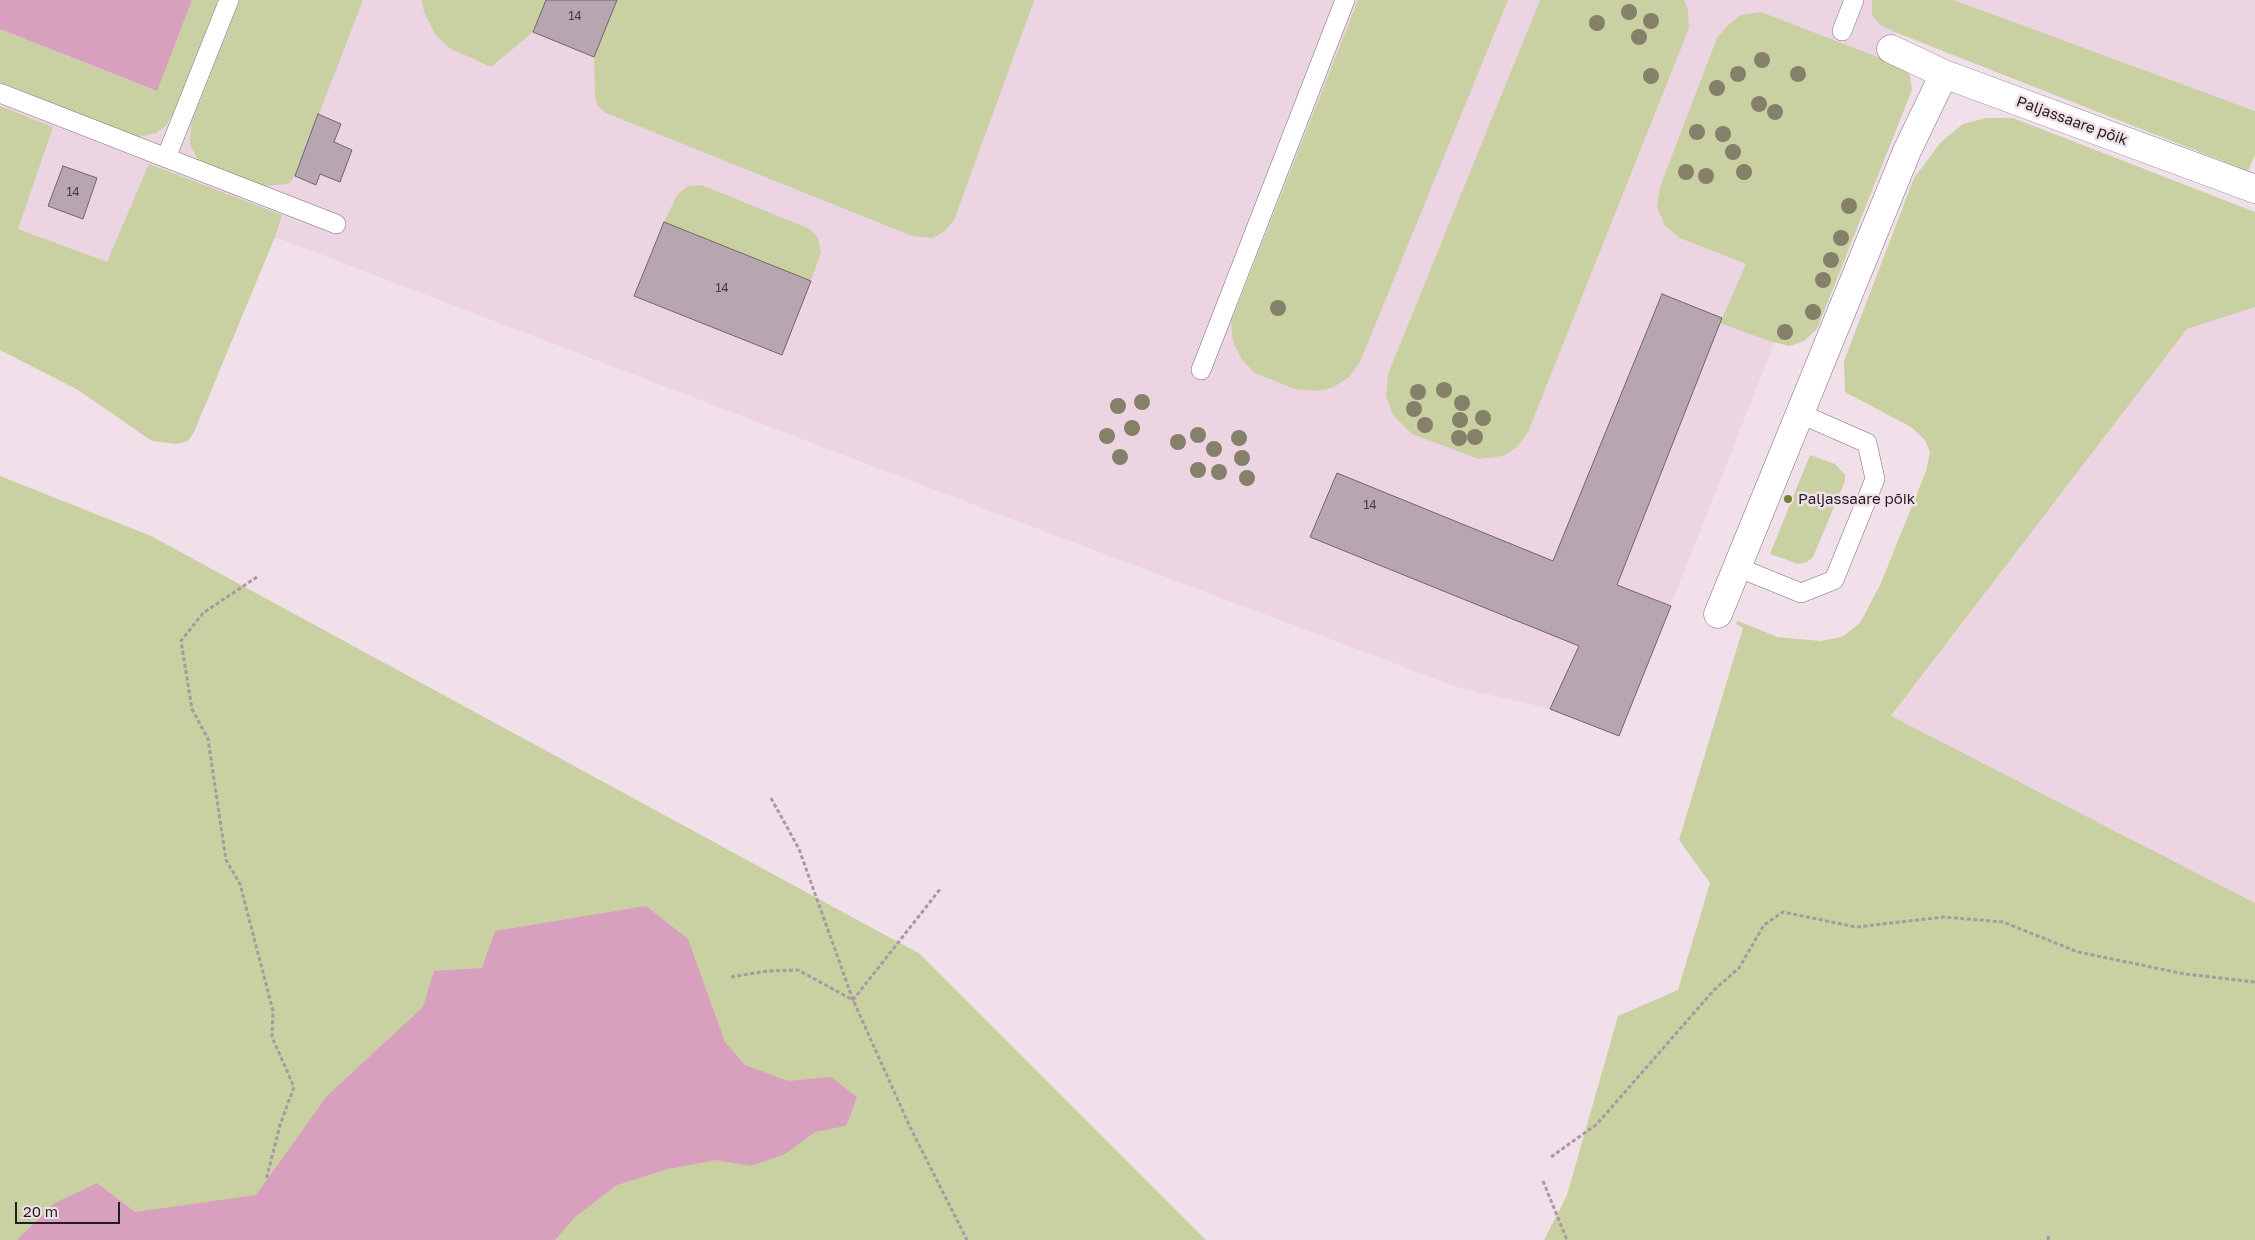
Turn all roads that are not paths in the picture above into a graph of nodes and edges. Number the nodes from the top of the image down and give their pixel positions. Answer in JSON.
{"nodes":[{"id":1,"x":229,"y":0,"type":"edge"},
{"id":2,"x":1344,"y":0,"type":"edge"},
{"id":3,"x":1854,"y":0,"type":"edge"},
{"id":4,"x":1842,"y":30,"type":"dead end"},
{"id":5,"x":1891,"y":49,"type":"dead end"},
{"id":6,"x":1944,"y":74,"type":"junction"},
{"id":7,"x":0,"y":93,"type":"edge"},
{"id":8,"x":166,"y":158,"type":"junction"},
{"id":9,"x":2255,"y":190,"type":"edge"},
{"id":10,"x":336,"y":224,"type":"dead end"},
{"id":11,"x":1201,"y":370,"type":"dead end"},
{"id":12,"x":1801,"y":414,"type":"junction"},
{"id":13,"x":1737,"y":568,"type":"junction"},
{"id":14,"x":1718,"y":614,"type":"dead end"}],
"edges":[{"from":1,"to":8,"type":"lane"},
{"from":2,"to":11,"type":"lane"},
{"from":3,"to":4,"type":"lane"},
{"from":5,"to":6,"type":"street","name":"Paljassaare põik"},
{"from":6,"to":9,"type":"street","name":"Paljassaare põik"},
{"from":6,"to":12,"type":"street"},
{"from":7,"to":8,"type":"lane"},
{"from":8,"to":10,"type":"lane"},
{"from":12,"to":13,"type":"street"},
{"from":12,"to":13,"type":"lane"},
{"from":13,"to":14,"type":"street"}]}
